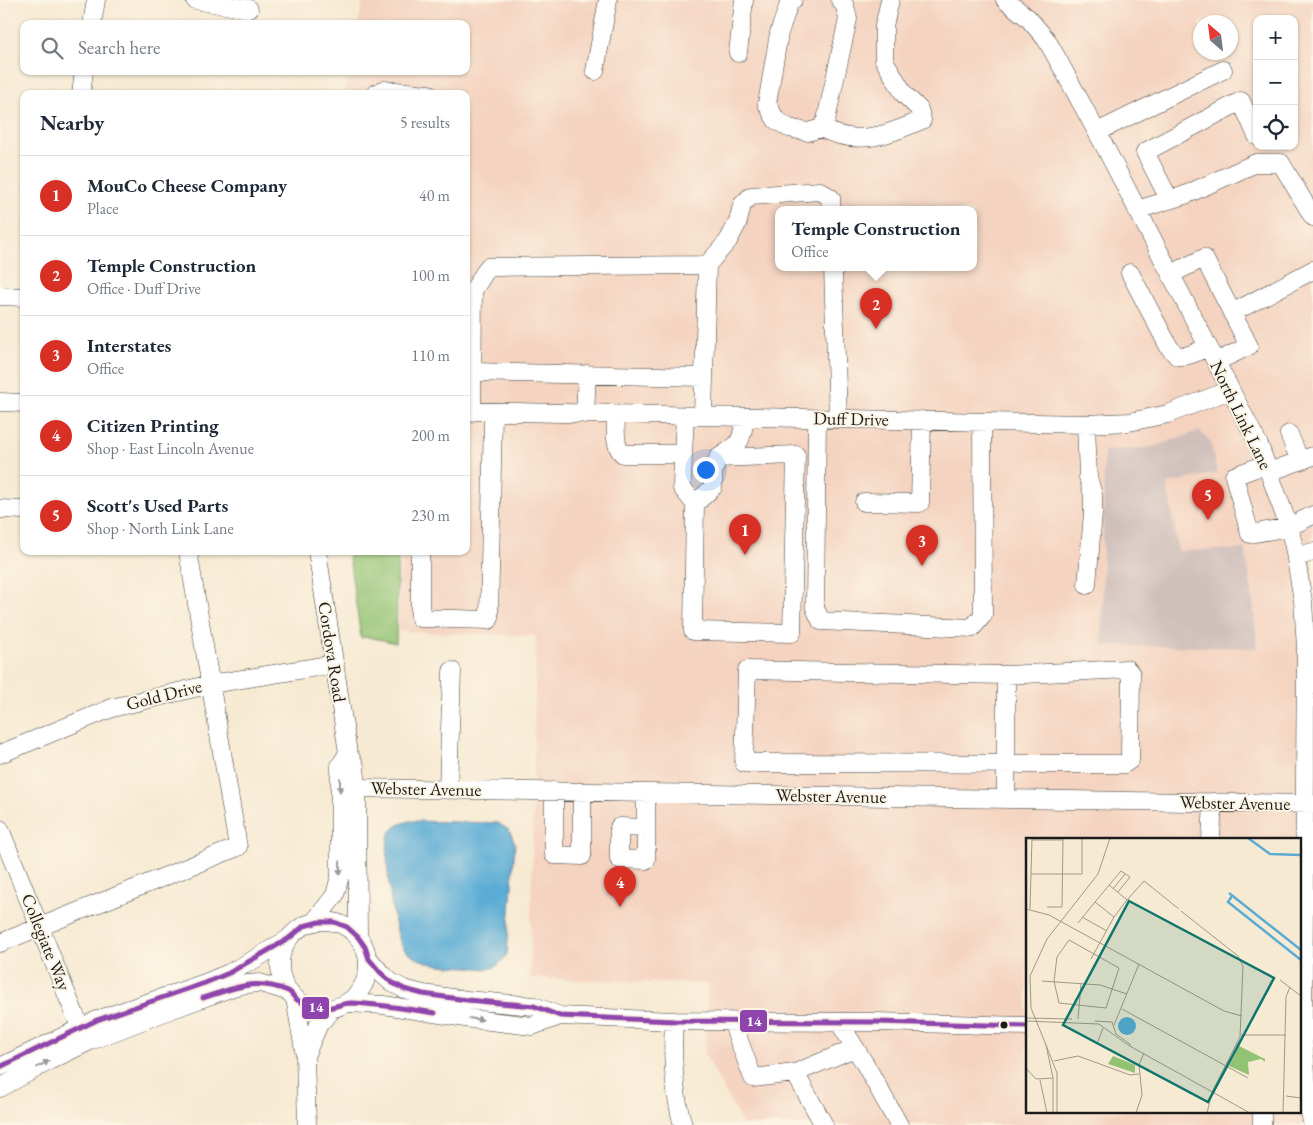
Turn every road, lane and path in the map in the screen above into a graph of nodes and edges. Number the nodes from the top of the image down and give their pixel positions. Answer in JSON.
{"nodes":[{"id":1,"x":96,"y":0,"type":"edge"},
{"id":2,"x":608,"y":0,"type":"edge"},
{"id":3,"x":744,"y":0,"type":"edge"},
{"id":4,"x":793,"y":0,"type":"edge"},
{"id":5,"x":840,"y":0,"type":"edge"},
{"id":6,"x":890,"y":0,"type":"edge"},
{"id":7,"x":1005,"y":0,"type":"edge"},
{"id":8,"x":204,"y":1,"type":"edge"},
{"id":9,"x":249,"y":9,"type":"dead end"},
{"id":10,"x":93,"y":20,"type":"edge"},
{"id":11,"x":738,"y":53,"type":"dead end"},
{"id":12,"x":1223,"y":70,"type":"dead end"},
{"id":13,"x":595,"y":71,"type":"dead end"},
{"id":14,"x":83,"y":75,"type":"edge"},
{"id":15,"x":82,"y":90,"type":"edge"},
{"id":16,"x":1253,"y":127,"type":"edge"},
{"id":17,"x":821,"y":128,"type":"junction"},
{"id":18,"x":1097,"y":132,"type":"junction"},
{"id":19,"x":1263,"y":150,"type":"edge"},
{"id":20,"x":1269,"y":163,"type":"junction"},
{"id":21,"x":1169,"y":199,"type":"junction"},
{"id":22,"x":831,"y":206,"type":"edge"},
{"id":23,"x":1137,"y":210,"type":"junction"},
{"id":24,"x":1313,"y":217,"type":"edge"},
{"id":25,"x":707,"y":265,"type":"junction"},
{"id":26,"x":1313,"y":270,"type":"edge"},
{"id":27,"x":833,"y":271,"type":"edge"},
{"id":28,"x":1130,"y":273,"type":"dead end"},
{"id":29,"x":1171,"y":274,"type":"junction"},
{"id":30,"x":0,"y":296,"type":"edge"},
{"id":31,"x":20,"y":297,"type":"edge"},
{"id":32,"x":1232,"y":313,"type":"junction"},
{"id":33,"x":1208,"y":346,"type":"junction"},
{"id":34,"x":1216,"y":362,"type":"junction"},
{"id":35,"x":472,"y":372,"type":"junction"},
{"id":36,"x":587,"y":374,"type":"junction"},
{"id":37,"x":704,"y":377,"type":"junction"},
{"id":38,"x":1230,"y":390,"type":"junction"},
{"id":39,"x":470,"y":399,"type":"edge"},
{"id":40,"x":0,"y":402,"type":"edge"},
{"id":41,"x":20,"y":403,"type":"edge"},
{"id":42,"x":470,"y":412,"type":"edge"},
{"id":43,"x":493,"y":412,"type":"junction"},
{"id":44,"x":585,"y":414,"type":"junction"},
{"id":45,"x":616,"y":414,"type":"junction"},
{"id":46,"x":685,"y":416,"type":"junction"},
{"id":47,"x":703,"y":416,"type":"junction"},
{"id":48,"x":745,"y":417,"type":"junction"},
{"id":49,"x":817,"y":418,"type":"junction"},
{"id":50,"x":838,"y":419,"type":"junction"},
{"id":51,"x":922,"y":420,"type":"junction"},
{"id":52,"x":982,"y":422,"type":"junction"},
{"id":53,"x":1086,"y":424,"type":"junction"},
{"id":54,"x":1290,"y":434,"type":"dead end"},
{"id":55,"x":683,"y":454,"type":"junction"},
{"id":56,"x":718,"y":458,"type":"junction"},
{"id":57,"x":1307,"y":458,"type":"edge"},
{"id":58,"x":1268,"y":468,"type":"junction"},
{"id":59,"x":864,"y":502,"type":"dead end"},
{"id":60,"x":695,"y":504,"type":"junction"},
{"id":61,"x":0,"y":509,"type":"edge"},
{"id":62,"x":20,"y":510,"type":"edge"},
{"id":63,"x":1313,"y":515,"type":"edge"},
{"id":64,"x":1289,"y":527,"type":"junction"},
{"id":65,"x":1313,"y":552,"type":"edge"},
{"id":66,"x":189,"y":555,"type":"edge"},
{"id":67,"x":317,"y":555,"type":"edge"},
{"id":68,"x":420,"y":555,"type":"edge"},
{"id":69,"x":1296,"y":558,"type":"junction"},
{"id":70,"x":1087,"y":585,"type":"dead end"},
{"id":71,"x":1308,"y":609,"type":"edge"},
{"id":72,"x":335,"y":664,"type":"junction"},
{"id":73,"x":452,"y":671,"type":"dead end"},
{"id":74,"x":1006,"y":675,"type":"junction"},
{"id":75,"x":211,"y":684,"type":"junction"},
{"id":76,"x":348,"y":753,"type":"junction"},
{"id":77,"x":0,"y":754,"type":"edge"},
{"id":78,"x":1006,"y":764,"type":"junction"},
{"id":79,"x":357,"y":788,"type":"junction"},
{"id":80,"x":448,"y":790,"type":"junction"},
{"id":81,"x":554,"y":791,"type":"junction"},
{"id":82,"x":582,"y":792,"type":"junction"},
{"id":83,"x":646,"y":793,"type":"junction"},
{"id":84,"x":1006,"y":799,"type":"junction"},
{"id":85,"x":1213,"y":802,"type":"junction"},
{"id":86,"x":1308,"y":804,"type":"edge"},
{"id":87,"x":646,"y":828,"type":"dead end"},
{"id":88,"x":0,"y":829,"type":"edge"},
{"id":89,"x":1212,"y":838,"type":"edge"},
{"id":90,"x":1308,"y":862,"type":"edge"},
{"id":91,"x":1301,"y":910,"type":"edge"},
{"id":92,"x":314,"y":922,"type":"junction"},
{"id":93,"x":39,"y":927,"type":"junction"},
{"id":94,"x":358,"y":937,"type":"junction"},
{"id":95,"x":288,"y":939,"type":"junction"},
{"id":96,"x":0,"y":942,"type":"edge"},
{"id":97,"x":1308,"y":950,"type":"edge"},
{"id":98,"x":369,"y":959,"type":"junction"},
{"id":99,"x":292,"y":995,"type":"junction"},
{"id":100,"x":341,"y":1006,"type":"junction"},
{"id":101,"x":560,"y":1016,"type":"junction"},
{"id":102,"x":674,"y":1021,"type":"junction"},
{"id":103,"x":732,"y":1022,"type":"junction"},
{"id":104,"x":839,"y":1022,"type":"junction"},
{"id":105,"x":1026,"y":1026,"type":"edge"},
{"id":106,"x":80,"y":1027,"type":"junction"},
{"id":107,"x":1305,"y":1035,"type":"edge"},
{"id":108,"x":855,"y":1048,"type":"junction"},
{"id":109,"x":305,"y":1056,"type":"junction"},
{"id":110,"x":0,"y":1067,"type":"edge"},
{"id":111,"x":795,"y":1074,"type":"junction"},
{"id":112,"x":0,"y":1088,"type":"edge"},
{"id":113,"x":1309,"y":1107,"type":"edge"},
{"id":114,"x":1262,"y":1112,"type":"edge"},
{"id":115,"x":307,"y":1125,"type":"edge"},
{"id":116,"x":681,"y":1125,"type":"edge"},
{"id":117,"x":824,"y":1125,"type":"edge"},
{"id":118,"x":899,"y":1125,"type":"edge"},
{"id":119,"x":1262,"y":1125,"type":"edge"}],
"edges":[{"from":1,"to":10,"type":"street"},
{"from":2,"to":13,"type":"street"},
{"from":3,"to":11,"type":"street"},
{"from":4,"to":17,"type":"street"},
{"from":5,"to":17,"type":"street"},
{"from":6,"to":17,"type":"street"},
{"from":7,"to":18,"type":"street","name":"North Link Lane"},
{"from":8,"to":9,"type":"street"},
{"from":12,"to":18,"type":"street"},
{"from":14,"to":15,"type":"street"},
{"from":16,"to":21,"type":"street"},
{"from":18,"to":23,"type":"street","name":"North Link Lane"},
{"from":19,"to":20,"type":"street"},
{"from":20,"to":21,"type":"street"},
{"from":20,"to":24,"type":"street"},
{"from":21,"to":23,"type":"street"},
{"from":22,"to":25,"type":"street"},
{"from":23,"to":29,"type":"street","name":"North Link Lane"},
{"from":25,"to":35,"type":"street"},
{"from":25,"to":37,"type":"street"},
{"from":26,"to":32,"type":"street"},
{"from":27,"to":50,"type":"street"},
{"from":28,"to":33,"type":"street"},
{"from":29,"to":32,"type":"street"},
{"from":29,"to":33,"type":"street","name":"North Link Lane"},
{"from":30,"to":31,"type":"street"},
{"from":32,"to":34,"type":"street"},
{"from":33,"to":34,"type":"street","name":"North Link Lane"},
{"from":34,"to":38,"type":"street","name":"North Link Lane"},
{"from":35,"to":36,"type":"street"},
{"from":35,"to":39,"type":"street"},
{"from":36,"to":37,"type":"street"},
{"from":36,"to":44,"type":"street"},
{"from":37,"to":47,"type":"street"},
{"from":38,"to":53,"type":"street","name":"Duff Drive"},
{"from":38,"to":58,"type":"street","name":"North Link Lane"},
{"from":40,"to":41,"type":"street"},
{"from":42,"to":43,"type":"street","name":"Duff Drive"},
{"from":43,"to":44,"type":"street","name":"Duff Drive"},
{"from":43,"to":68,"type":"street"},
{"from":44,"to":45,"type":"street","name":"Duff Drive"},
{"from":45,"to":46,"type":"street","name":"Duff Drive"},
{"from":45,"to":55,"type":"street"},
{"from":46,"to":47,"type":"street","name":"Duff Drive"},
{"from":46,"to":55,"type":"street"},
{"from":47,"to":48,"type":"street","name":"Duff Drive"},
{"from":48,"to":49,"type":"street","name":"Duff Drive"},
{"from":48,"to":56,"type":"street"},
{"from":49,"to":50,"type":"street","name":"Duff Drive"},
{"from":49,"to":52,"type":"street"},
{"from":50,"to":51,"type":"street","name":"Duff Drive"},
{"from":51,"to":52,"type":"street","name":"Duff Drive"},
{"from":51,"to":59,"type":"street"},
{"from":52,"to":53,"type":"street","name":"Duff Drive"},
{"from":53,"to":70,"type":"street"},
{"from":54,"to":57,"type":"street"},
{"from":55,"to":60,"type":"street"},
{"from":56,"to":60,"type":"street"},
{"from":56,"to":60,"type":"street"},
{"from":57,"to":58,"type":"street"},
{"from":58,"to":64,"type":"street","name":"North Link Lane"},
{"from":58,"to":64,"type":"street"},
{"from":61,"to":62,"type":"street"},
{"from":63,"to":64,"type":"street"},
{"from":64,"to":69,"type":"street","name":"North Link Lane"},
{"from":65,"to":69,"type":"street"},
{"from":66,"to":75,"type":"street"},
{"from":67,"to":72,"type":"street","name":"Cordova Road"},
{"from":69,"to":71,"type":"street","name":"North Link Lane"},
{"from":71,"to":86,"type":"street","name":"North Link Lane"},
{"from":72,"to":75,"type":"street","name":"Gold Drive"},
{"from":72,"to":76,"type":"street","name":"Cordova Road"},
{"from":73,"to":80,"type":"street"},
{"from":74,"to":78,"type":"street"},
{"from":74,"to":78,"type":"street"},
{"from":74,"to":78,"type":"street"},
{"from":75,"to":77,"type":"street","name":"Gold Drive"},
{"from":75,"to":93,"type":"street"},
{"from":76,"to":79,"type":"street","name":"Cordova Road"},
{"from":76,"to":92,"type":"street","name":"Cordova Road","one_way":true},
{"from":78,"to":84,"type":"street"},
{"from":79,"to":80,"type":"street","name":"Webster Avenue"},
{"from":79,"to":94,"type":"street","name":"Cordova Road"},
{"from":80,"to":81,"type":"street","name":"Webster Avenue"},
{"from":81,"to":82,"type":"street","name":"Webster Avenue"},
{"from":81,"to":82,"type":"street"},
{"from":82,"to":83,"type":"street","name":"Webster Avenue"},
{"from":83,"to":84,"type":"street","name":"Webster Avenue"},
{"from":83,"to":87,"type":"street"},
{"from":84,"to":85,"type":"street","name":"Webster Avenue"},
{"from":85,"to":86,"type":"street","name":"Webster Avenue"},
{"from":85,"to":89,"type":"street"},
{"from":86,"to":90,"type":"street","name":"North Link Lane"},
{"from":88,"to":93,"type":"street","name":"Collegiate Way"},
{"from":90,"to":91,"type":"street","name":"North Link Lane"},
{"from":91,"to":97,"type":"street","name":"North Link Lane"},
{"from":92,"to":94,"type":"street"},
{"from":92,"to":95,"type":"street"},
{"from":93,"to":96,"type":"street"},
{"from":93,"to":106,"type":"street","name":"Collegiate Way"},
{"from":94,"to":98,"type":"street"},
{"from":95,"to":99,"type":"street"},
{"from":95,"to":106,"type":"street"},
{"from":97,"to":107,"type":"street","name":"North Link Lane"},
{"from":98,"to":100,"type":"street"},
{"from":98,"to":101,"type":"street"},
{"from":99,"to":100,"type":"street"},
{"from":99,"to":109,"type":"street"},
{"from":112,"to":99,"type":"street","one_way":true},
{"from":100,"to":101,"type":"street","one_way":true},
{"from":100,"to":109,"type":"street"},
{"from":101,"to":102,"type":"street"},
{"from":102,"to":103,"type":"street"},
{"from":102,"to":116,"type":"street"},
{"from":103,"to":104,"type":"street"},
{"from":103,"to":111,"type":"street"},
{"from":104,"to":105,"type":"street"},
{"from":104,"to":108,"type":"street"},
{"from":106,"to":110,"type":"street"},
{"from":107,"to":113,"type":"street","name":"North Link Lane"},
{"from":108,"to":111,"type":"street"},
{"from":108,"to":118,"type":"street"},
{"from":109,"to":115,"type":"street"},
{"from":111,"to":117,"type":"street"},
{"from":114,"to":119,"type":"street"}]}
